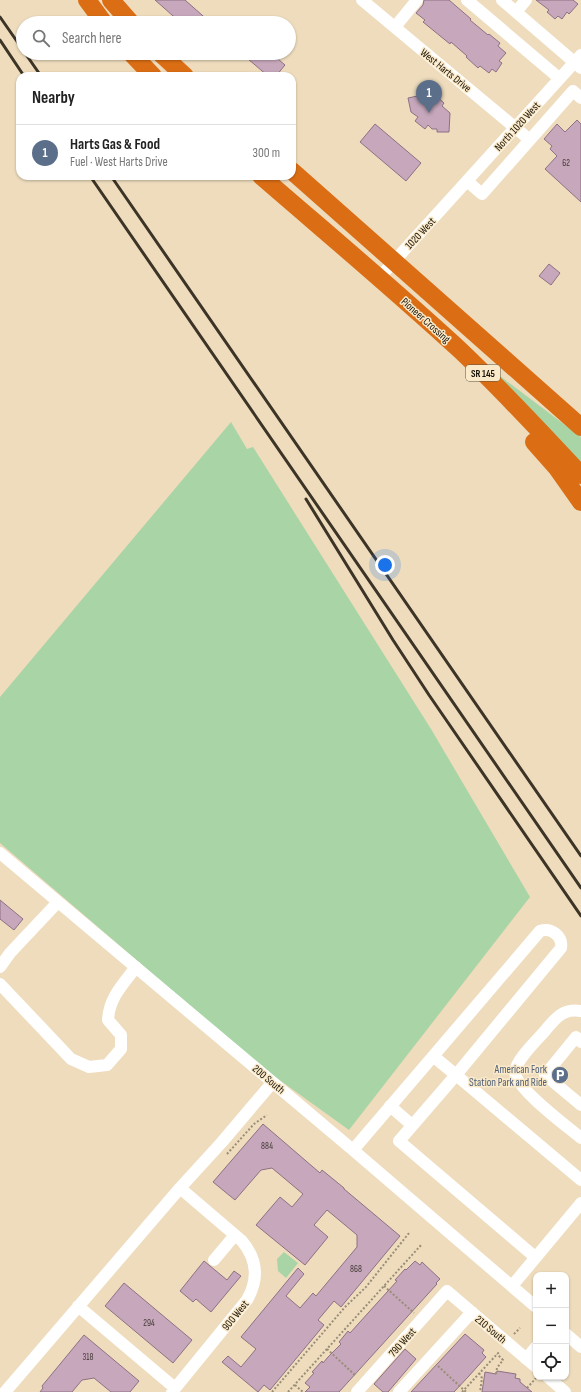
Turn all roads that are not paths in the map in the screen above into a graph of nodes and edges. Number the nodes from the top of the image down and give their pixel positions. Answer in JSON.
{"nodes":[{"id":1,"x":87,"y":0,"type":"edge"},
{"id":2,"x":111,"y":0,"type":"edge"},
{"id":3,"x":362,"y":0,"type":"edge"},
{"id":4,"x":417,"y":0,"type":"edge"},
{"id":5,"x":467,"y":0,"type":"edge"},
{"id":6,"x":502,"y":0,"type":"edge"},
{"id":7,"x":526,"y":0,"type":"edge"},
{"id":8,"x":516,"y":12,"type":"junction"},
{"id":9,"x":99,"y":16,"type":"edge"},
{"id":10,"x":125,"y":16,"type":"edge"},
{"id":11,"x":395,"y":27,"type":"junction"},
{"id":12,"x":138,"y":60,"type":"edge"},
{"id":13,"x":168,"y":60,"type":"edge"},
{"id":14,"x":578,"y":62,"type":"edge"},
{"id":15,"x":149,"y":72,"type":"edge"},
{"id":16,"x":181,"y":72,"type":"edge"},
{"id":17,"x":559,"y":78,"type":"junction"},
{"id":18,"x":581,"y":98,"type":"edge"},
{"id":19,"x":516,"y":127,"type":"junction"},
{"id":20,"x":530,"y":140,"type":"junction"},
{"id":21,"x":296,"y":174,"type":"edge"},
{"id":22,"x":266,"y":180,"type":"edge"},
{"id":23,"x":464,"y":185,"type":"junction"},
{"id":24,"x":394,"y":260,"type":"junction"},
{"id":25,"x":379,"y":278,"type":"junction"},
{"id":26,"x":581,"y":427,"type":"edge"},
{"id":27,"x":581,"y":475,"type":"edge"},
{"id":28,"x":581,"y":502,"type":"edge"},
{"id":29,"x":0,"y":853,"type":"edge"},
{"id":30,"x":58,"y":902,"type":"junction"},
{"id":31,"x":0,"y":967,"type":"edge"},
{"id":32,"x":136,"y":967,"type":"junction"},
{"id":33,"x":0,"y":984,"type":"edge"},
{"id":34,"x":581,"y":1011,"type":"edge"},
{"id":35,"x":581,"y":1042,"type":"edge"},
{"id":36,"x":433,"y":1056,"type":"junction"},
{"id":37,"x":456,"y":1074,"type":"junction"},
{"id":38,"x":272,"y":1083,"type":"junction"},
{"id":39,"x":581,"y":1105,"type":"edge"},
{"id":40,"x":390,"y":1106,"type":"junction"},
{"id":41,"x":412,"y":1125,"type":"junction"},
{"id":42,"x":581,"y":1138,"type":"edge"},
{"id":43,"x":353,"y":1150,"type":"junction"},
{"id":44,"x":581,"y":1180,"type":"edge"},
{"id":45,"x":180,"y":1188,"type":"junction"},
{"id":46,"x":581,"y":1203,"type":"edge"},
{"id":47,"x":234,"y":1235,"type":"junction"},
{"id":48,"x":535,"y":1257,"type":"junction"},
{"id":49,"x":214,"y":1260,"type":"dead end"},
{"id":50,"x":512,"y":1286,"type":"junction"},
{"id":51,"x":447,"y":1291,"type":"joint"},
{"id":52,"x":533,"y":1304,"type":"edge"},
{"id":53,"x":78,"y":1306,"type":"junction"},
{"id":54,"x":472,"y":1312,"type":"junction"},
{"id":55,"x":569,"y":1339,"type":"edge"},
{"id":56,"x":581,"y":1347,"type":"edge"},
{"id":57,"x":533,"y":1351,"type":"edge"},
{"id":58,"x":526,"y":1359,"type":"junction"},
{"id":59,"x":533,"y":1365,"type":"edge"},
{"id":60,"x":551,"y":1380,"type":"edge"},
{"id":61,"x":173,"y":1390,"type":"edge"},
{"id":62,"x":5,"y":1392,"type":"edge"},
{"id":63,"x":357,"y":1392,"type":"edge"},
{"id":64,"x":399,"y":1392,"type":"edge"},
{"id":65,"x":565,"y":1392,"type":"edge"}],
"edges":[{"from":1,"to":9,"type":"highway"},
{"from":2,"to":10,"type":"highway"},
{"from":3,"to":11,"type":"street","name":"West Harts Drive"},
{"from":4,"to":11,"type":"street"},
{"from":5,"to":17,"type":"street"},
{"from":6,"to":8,"type":"street"},
{"from":7,"to":8,"type":"street"},
{"from":8,"to":14,"type":"street"},
{"from":11,"to":19,"type":"street","name":"West Harts Drive"},
{"from":12,"to":15,"type":"highway"},
{"from":13,"to":16,"type":"highway"},
{"from":14,"to":17,"type":"street","name":"North 1020 West"},
{"from":17,"to":19,"type":"street","name":"North 1020 West"},
{"from":18,"to":20,"type":"street"},
{"from":19,"to":20,"type":"street","name":"West Harts Drive"},
{"from":19,"to":23,"type":"street","name":"North 1020 West"},
{"from":20,"to":23,"type":"street"},
{"from":21,"to":24,"type":"highway","number":"SR 145"},
{"from":22,"to":25,"type":"highway","name":"Pioneer Crossing","number":"SR 145"},
{"from":23,"to":24,"type":"street","name":"1020 West"},
{"from":24,"to":25,"type":"street","name":"1020 West"},
{"from":24,"to":26,"type":"highway","number":"SR 145"},
{"from":25,"to":27,"type":"highway","name":"Pioneer Crossing","number":"SR 145"},
{"from":25,"to":28,"type":"highway"},
{"from":29,"to":30,"type":"street","name":"200 South"},
{"from":30,"to":31,"type":"street"},
{"from":30,"to":32,"type":"street","name":"200 South"},
{"from":32,"to":33,"type":"street"},
{"from":32,"to":38,"type":"street","name":"200 South"},
{"from":34,"to":42,"type":"street"},
{"from":35,"to":39,"type":"street"},
{"from":36,"to":37,"type":"street"},
{"from":36,"to":37,"type":"street"},
{"from":36,"to":40,"type":"street"},
{"from":37,"to":41,"type":"street"},
{"from":37,"to":44,"type":"street"},
{"from":38,"to":43,"type":"street","name":"200 South"},
{"from":38,"to":45,"type":"street"},
{"from":40,"to":41,"type":"street"},
{"from":40,"to":43,"type":"street"},
{"from":41,"to":48,"type":"street"},
{"from":43,"to":50,"type":"street","name":"200 South"},
{"from":45,"to":47,"type":"street","name":"900 West"},
{"from":45,"to":53,"type":"street"},
{"from":46,"to":48,"type":"street"},
{"from":47,"to":49,"type":"street"},
{"from":47,"to":61,"type":"street","name":"900 West"},
{"from":48,"to":50,"type":"street"},
{"from":50,"to":52,"type":"street","name":"200 South"},
{"from":51,"to":54,"type":"street","name":"210 South"},
{"from":51,"to":63,"type":"street","name":"790 West"},
{"from":53,"to":61,"type":"street","name":"900 West"},
{"from":53,"to":62,"type":"street"},
{"from":54,"to":58,"type":"street","name":"210 South"},
{"from":54,"to":64,"type":"street"},
{"from":55,"to":56,"type":"street"},
{"from":57,"to":58,"type":"street"},
{"from":58,"to":59,"type":"street","name":"210 South"},
{"from":60,"to":65,"type":"street"}]}
